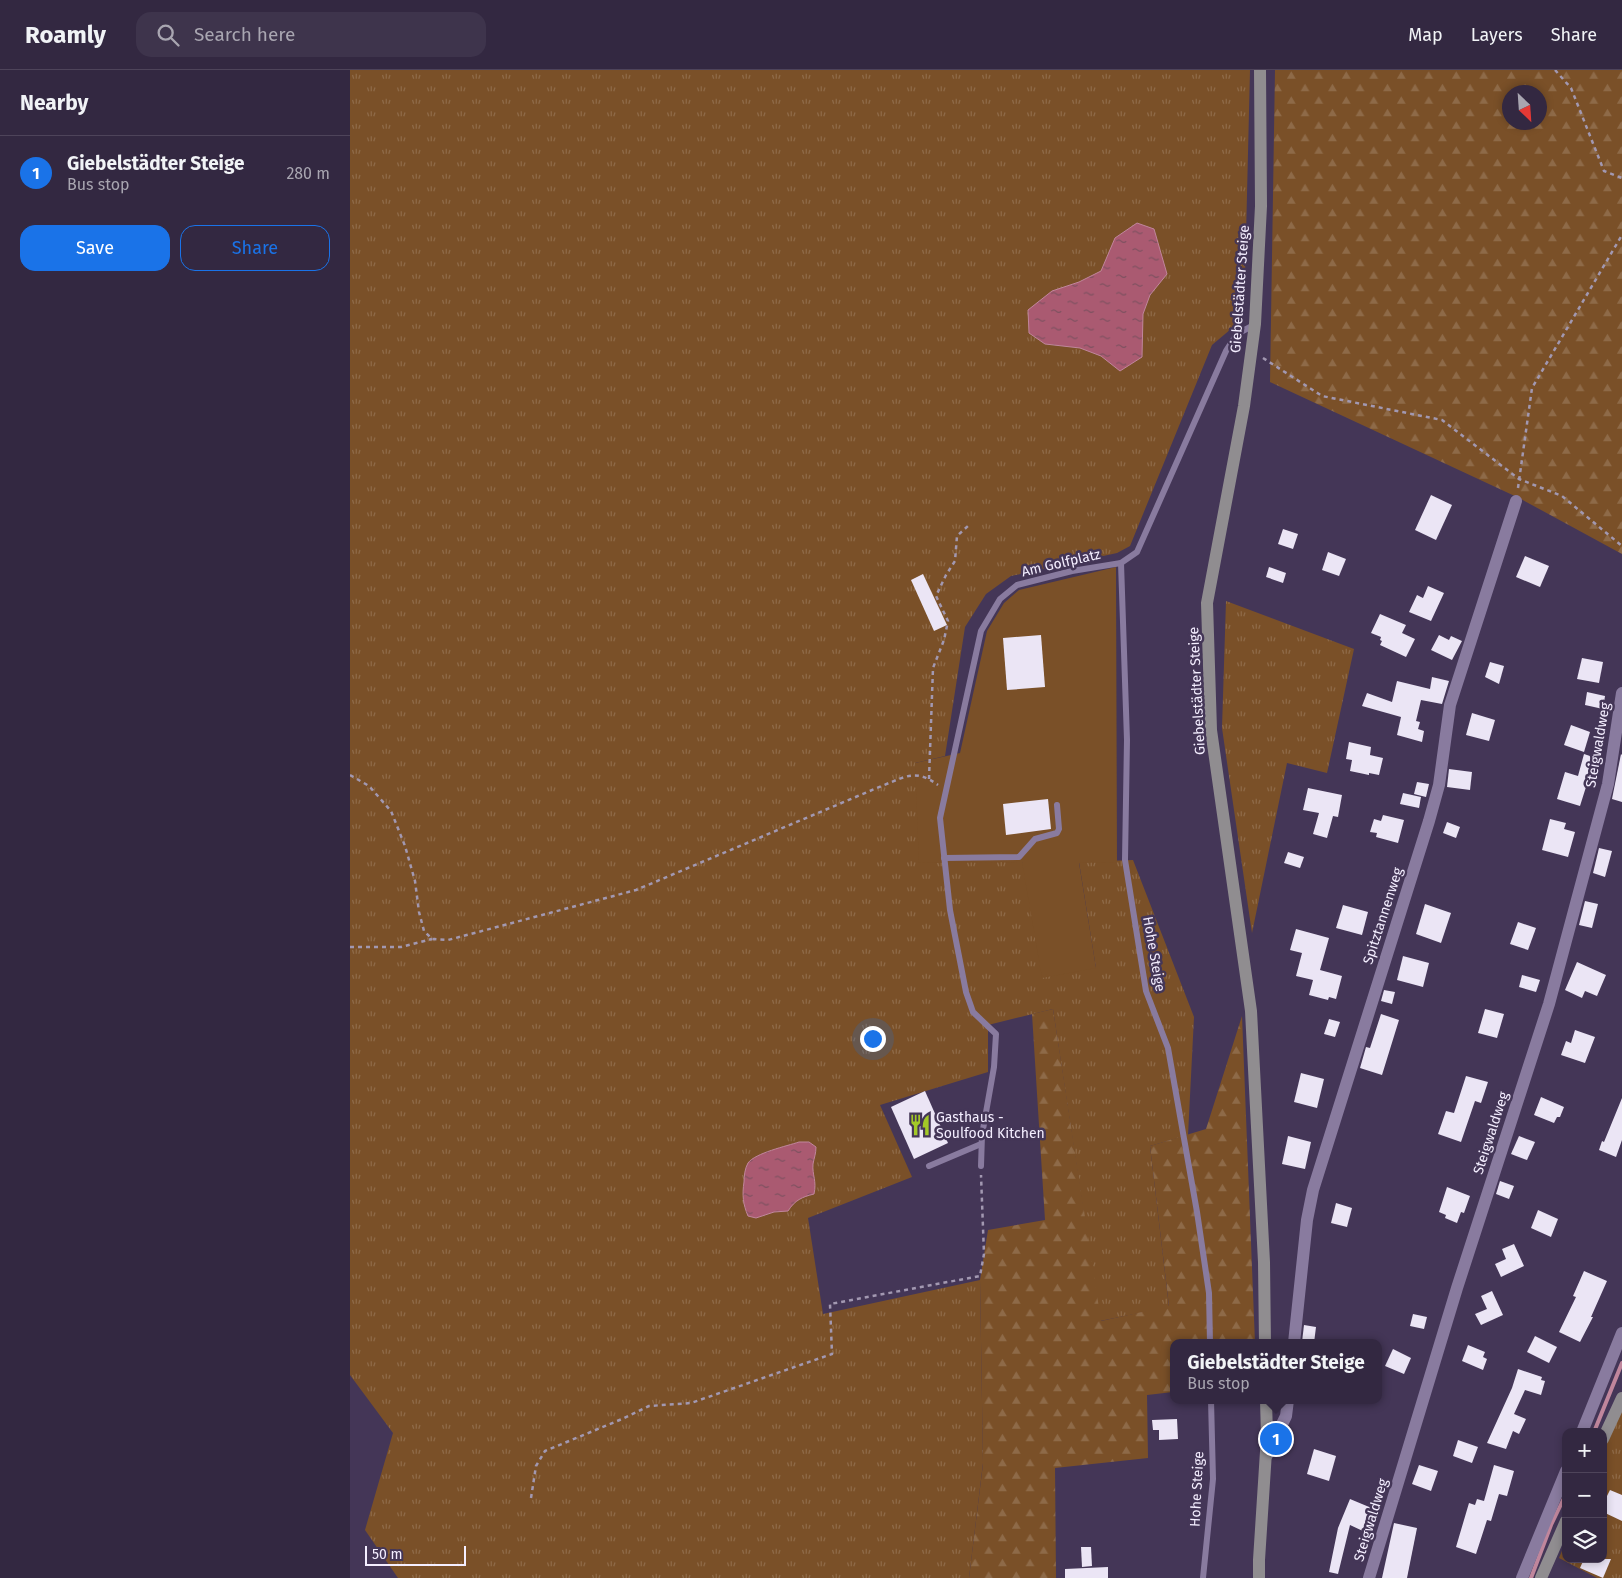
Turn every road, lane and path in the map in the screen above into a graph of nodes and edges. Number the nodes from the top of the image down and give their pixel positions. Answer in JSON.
{"nodes":[{"id":1,"x":1260,"y":70,"type":"edge"},
{"id":2,"x":1555,"y":70,"type":"edge"},
{"id":3,"x":1622,"y":178,"type":"edge"},
{"id":4,"x":1622,"y":235,"type":"edge"},
{"id":5,"x":1255,"y":324,"type":"junction"},
{"id":6,"x":1251,"y":350,"type":"junction"},
{"id":7,"x":1519,"y":478,"type":"junction"},
{"id":8,"x":1516,"y":502,"type":"joint"},
{"id":9,"x":970,"y":524,"type":"dead end"},
{"id":10,"x":1622,"y":546,"type":"edge"},
{"id":11,"x":1121,"y":563,"type":"junction"},
{"id":12,"x":1622,"y":693,"type":"edge"},
{"id":13,"x":350,"y":776,"type":"edge"},
{"id":14,"x":930,"y":779,"type":"junction"},
{"id":15,"x":945,"y":791,"type":"junction"},
{"id":16,"x":1057,"y":805,"type":"dead end"},
{"id":17,"x":944,"y":858,"type":"junction"},
{"id":18,"x":432,"y":939,"type":"junction"},
{"id":19,"x":350,"y":947,"type":"edge"},
{"id":20,"x":981,"y":1144,"type":"junction"},
{"id":21,"x":929,"y":1166,"type":"dead end"},
{"id":22,"x":980,"y":1166,"type":"joint"},
{"id":23,"x":1622,"y":1336,"type":"edge"},
{"id":24,"x":1210,"y":1339,"type":"edge"},
{"id":25,"x":1265,"y":1339,"type":"edge"},
{"id":26,"x":1294,"y":1339,"type":"edge"},
{"id":27,"x":1622,"y":1398,"type":"edge"},
{"id":28,"x":1211,"y":1404,"type":"edge"},
{"id":29,"x":1266,"y":1404,"type":"edge"},
{"id":30,"x":1288,"y":1404,"type":"edge"},
{"id":31,"x":1584,"y":1428,"type":"edge"},
{"id":32,"x":1607,"y":1430,"type":"edge"},
{"id":33,"x":1265,"y":1459,"type":"junction"},
{"id":34,"x":1565,"y":1473,"type":"edge"},
{"id":35,"x":531,"y":1498,"type":"dead end"},
{"id":36,"x":1562,"y":1530,"type":"edge"},
{"id":37,"x":1203,"y":1578,"type":"edge"},
{"id":38,"x":1260,"y":1578,"type":"edge"},
{"id":39,"x":1369,"y":1578,"type":"edge"},
{"id":40,"x":1522,"y":1578,"type":"edge"},
{"id":41,"x":1541,"y":1578,"type":"edge"}],
"edges":[{"from":1,"to":5,"type":"main road","name":"Giebelstädter Steige"},
{"from":2,"to":3,"type":"path"},
{"from":4,"to":7,"type":"path"},
{"from":5,"to":6,"type":"main road","name":"Giebelstädter Steige"},
{"from":5,"to":11,"type":"lane","name":"Am Golfplatz"},
{"from":6,"to":7,"type":"path"},
{"from":6,"to":25,"type":"main road","name":"Giebelstädter Steige"},
{"from":7,"to":8,"type":"path"},
{"from":7,"to":10,"type":"path"},
{"from":8,"to":26,"type":"street","name":"Spitztannenweg"},
{"from":9,"to":14,"type":"path"},
{"from":11,"to":15,"type":"lane","name":"Am Golfplatz"},
{"from":11,"to":24,"type":"lane","name":"Hohe Steige"},
{"from":12,"to":39,"type":"street","name":"Steigwaldweg"},
{"from":13,"to":18,"type":"path"},
{"from":14,"to":15,"type":"path"},
{"from":14,"to":18,"type":"path"},
{"from":15,"to":17,"type":"lane","name":"Am Golfplatz"},
{"from":16,"to":17,"type":"lane"},
{"from":17,"to":20,"type":"lane","name":"Am Golfplatz"},
{"from":18,"to":19,"type":"path"},
{"from":20,"to":21,"type":"lane"},
{"from":20,"to":22,"type":"lane","name":"Am Golfplatz"},
{"from":22,"to":35,"type":"path"},
{"from":23,"to":31,"type":"street"},
{"from":27,"to":32,"type":"main road"},
{"from":28,"to":37,"type":"lane","name":"Hohe Steige"},
{"from":29,"to":33,"type":"main road"},
{"from":30,"to":33,"type":"street"},
{"from":33,"to":38,"type":"main road"},
{"from":34,"to":40,"type":"street"},
{"from":36,"to":41,"type":"main road"}]}
